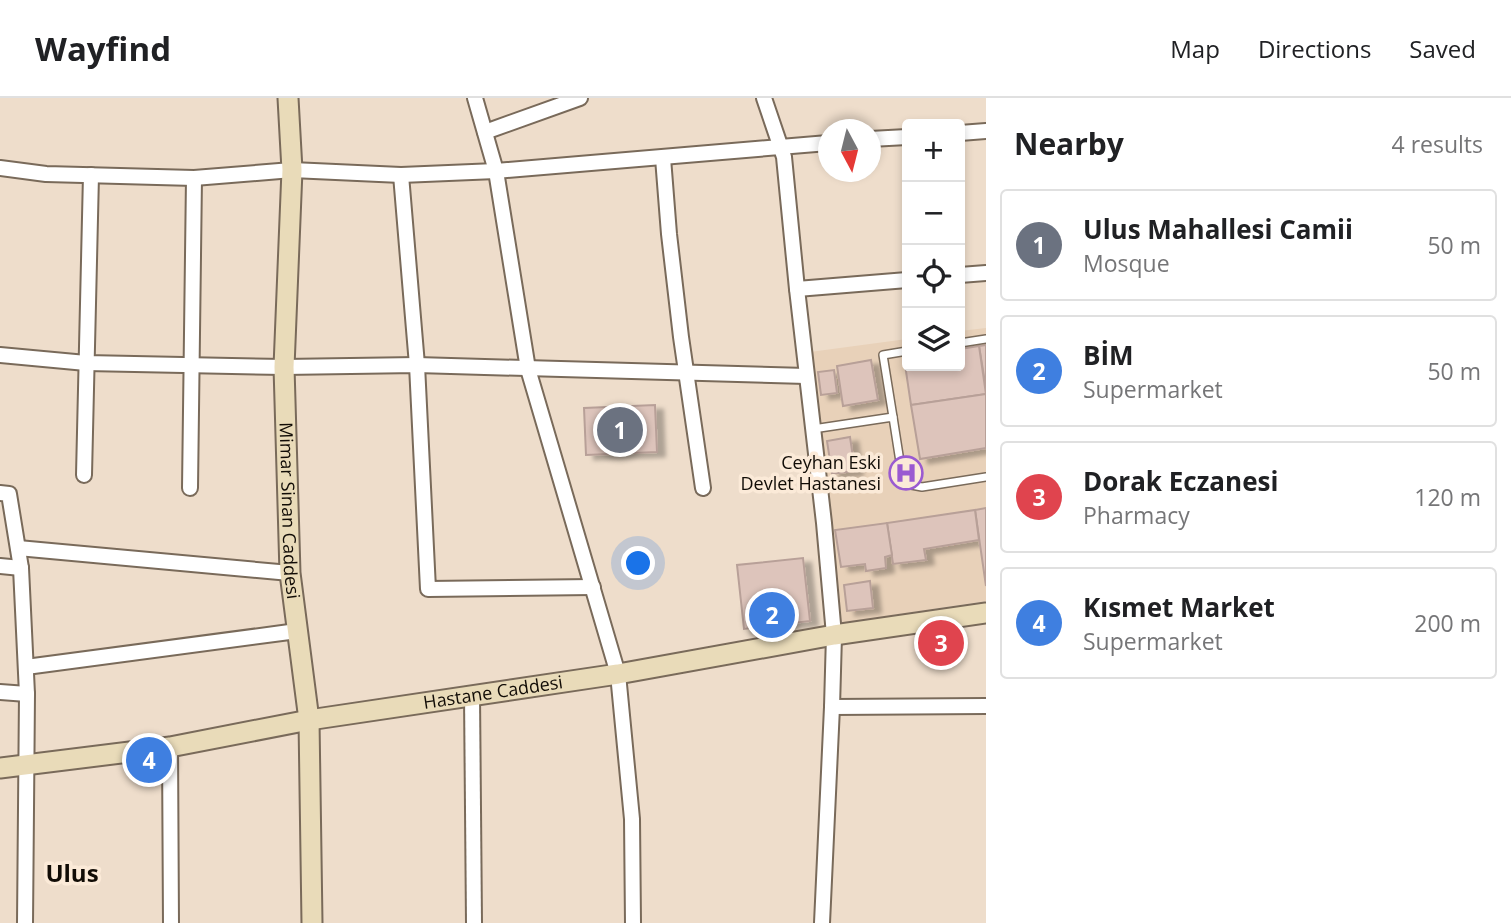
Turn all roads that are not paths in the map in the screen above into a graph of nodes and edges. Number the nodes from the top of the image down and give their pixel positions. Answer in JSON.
{"nodes":[{"id":1,"x":288,"y":98,"type":"edge"},
{"id":2,"x":475,"y":98,"type":"edge"},
{"id":3,"x":580,"y":98,"type":"edge"},
{"id":4,"x":764,"y":98,"type":"edge"},
{"id":5,"x":986,"y":131,"type":"edge"},
{"id":6,"x":485,"y":132,"type":"junction"},
{"id":7,"x":965,"y":133,"type":"edge"},
{"id":8,"x":902,"y":137,"type":"edge"},
{"id":9,"x":881,"y":138,"type":"edge"},
{"id":10,"x":818,"y":144,"type":"edge"},
{"id":11,"x":781,"y":146,"type":"junction"},
{"id":12,"x":663,"y":158,"type":"junction"},
{"id":13,"x":0,"y":168,"type":"edge"},
{"id":14,"x":292,"y":170,"type":"junction"},
{"id":15,"x":496,"y":171,"type":"junction"},
{"id":16,"x":91,"y":175,"type":"junction"},
{"id":17,"x":401,"y":175,"type":"junction"},
{"id":18,"x":194,"y":178,"type":"junction"},
{"id":19,"x":986,"y":273,"type":"edge"},
{"id":20,"x":965,"y":275,"type":"edge"},
{"id":21,"x":902,"y":280,"type":"edge"},
{"id":22,"x":796,"y":289,"type":"junction"},
{"id":23,"x":986,"y":339,"type":"edge"},
{"id":24,"x":965,"y":342,"type":"edge"},
{"id":25,"x":902,"y":352,"type":"edge"},
{"id":26,"x":0,"y":355,"type":"edge"},
{"id":27,"x":86,"y":363,"type":"junction"},
{"id":28,"x":190,"y":363,"type":"junction"},
{"id":29,"x":417,"y":365,"type":"junction"},
{"id":30,"x":284,"y":367,"type":"junction"},
{"id":31,"x":528,"y":369,"type":"junction"},
{"id":32,"x":687,"y":372,"type":"junction"},
{"id":33,"x":806,"y":376,"type":"junction"},
{"id":34,"x":893,"y":417,"type":"junction"},
{"id":35,"x":813,"y":429,"type":"junction"},
{"id":36,"x":84,"y":475,"type":"dead end"},
{"id":37,"x":986,"y":478,"type":"edge"},
{"id":38,"x":190,"y":488,"type":"dead end"},
{"id":39,"x":704,"y":488,"type":"dead end"},
{"id":40,"x":0,"y":493,"type":"edge"},
{"id":41,"x":18,"y":548,"type":"junction"},
{"id":42,"x":0,"y":566,"type":"edge"},
{"id":43,"x":21,"y":568,"type":"junction"},
{"id":44,"x":290,"y":573,"type":"junction"},
{"id":45,"x":593,"y":587,"type":"junction"},
{"id":46,"x":986,"y":614,"type":"edge"},
{"id":47,"x":297,"y":631,"type":"junction"},
{"id":48,"x":834,"y":635,"type":"junction"},
{"id":49,"x":26,"y":667,"type":"junction"},
{"id":50,"x":618,"y":674,"type":"junction"},
{"id":51,"x":0,"y":692,"type":"edge"},
{"id":52,"x":27,"y":694,"type":"junction"},
{"id":53,"x":472,"y":695,"type":"junction"},
{"id":54,"x":986,"y":706,"type":"edge"},
{"id":55,"x":832,"y":707,"type":"junction"},
{"id":56,"x":309,"y":720,"type":"junction"},
{"id":57,"x":170,"y":747,"type":"junction"},
{"id":58,"x":28,"y":764,"type":"junction"},
{"id":59,"x":0,"y":768,"type":"edge"},
{"id":60,"x":25,"y":923,"type":"edge"},
{"id":61,"x":171,"y":923,"type":"edge"},
{"id":62,"x":312,"y":923,"type":"edge"},
{"id":63,"x":474,"y":923,"type":"edge"},
{"id":64,"x":633,"y":923,"type":"edge"},
{"id":65,"x":822,"y":923,"type":"edge"}],
"edges":[{"from":1,"to":14,"type":"street","name":"Mimar Sinan Caddesi"},
{"from":2,"to":6,"type":"street"},
{"from":3,"to":6,"type":"street"},
{"from":4,"to":11,"type":"street"},
{"from":5,"to":7,"type":"street"},
{"from":6,"to":15,"type":"street"},
{"from":8,"to":9,"type":"street"},
{"from":10,"to":11,"type":"street"},
{"from":11,"to":12,"type":"street"},
{"from":11,"to":22,"type":"street"},
{"from":12,"to":15,"type":"street"},
{"from":12,"to":32,"type":"street"},
{"from":13,"to":16,"type":"street"},
{"from":14,"to":17,"type":"street"},
{"from":14,"to":18,"type":"street"},
{"from":14,"to":30,"type":"street","name":"Mimar Sinan Caddesi"},
{"from":15,"to":17,"type":"street"},
{"from":15,"to":31,"type":"street"},
{"from":16,"to":18,"type":"street"},
{"from":16,"to":27,"type":"street"},
{"from":17,"to":29,"type":"street"},
{"from":18,"to":28,"type":"street"},
{"from":19,"to":20,"type":"street"},
{"from":21,"to":22,"type":"street"},
{"from":22,"to":33,"type":"street"},
{"from":23,"to":24,"type":"lane"},
{"from":25,"to":34,"type":"lane"},
{"from":26,"to":27,"type":"street"},
{"from":27,"to":28,"type":"street"},
{"from":27,"to":36,"type":"street"},
{"from":28,"to":30,"type":"street"},
{"from":28,"to":38,"type":"street"},
{"from":29,"to":30,"type":"street"},
{"from":29,"to":31,"type":"street"},
{"from":29,"to":45,"type":"street"},
{"from":30,"to":44,"type":"street","name":"Mimar Sinan Caddesi"},
{"from":31,"to":32,"type":"street"},
{"from":31,"to":45,"type":"street"},
{"from":32,"to":33,"type":"street"},
{"from":32,"to":39,"type":"street"},
{"from":33,"to":35,"type":"street"},
{"from":34,"to":35,"type":"lane"},
{"from":34,"to":37,"type":"lane"},
{"from":35,"to":48,"type":"street"},
{"from":40,"to":41,"type":"street"},
{"from":41,"to":43,"type":"street"},
{"from":41,"to":44,"type":"street"},
{"from":42,"to":43,"type":"street"},
{"from":43,"to":49,"type":"street"},
{"from":44,"to":47,"type":"street","name":"Mimar Sinan Caddesi"},
{"from":45,"to":50,"type":"street"},
{"from":46,"to":48,"type":"street","name":"Hastane Caddesi"},
{"from":47,"to":49,"type":"street"},
{"from":47,"to":56,"type":"street","name":"Mimar Sinan Caddesi"},
{"from":48,"to":50,"type":"street","name":"Hastane Caddesi"},
{"from":48,"to":55,"type":"street"},
{"from":49,"to":52,"type":"street"},
{"from":50,"to":53,"type":"street","name":"Hastane Caddesi"},
{"from":50,"to":64,"type":"street"},
{"from":51,"to":52,"type":"street"},
{"from":52,"to":58,"type":"street"},
{"from":53,"to":56,"type":"street","name":"Hastane Caddesi"},
{"from":53,"to":63,"type":"street"},
{"from":54,"to":55,"type":"street"},
{"from":55,"to":65,"type":"street"},
{"from":56,"to":57,"type":"street","name":"Hastane Caddesi"},
{"from":56,"to":62,"type":"street","name":"Mimar Sinan Caddesi"},
{"from":57,"to":58,"type":"street","name":"Hastane Caddesi"},
{"from":57,"to":61,"type":"street"},
{"from":58,"to":59,"type":"street","name":"Hastane Caddesi"},
{"from":58,"to":60,"type":"street"}]}
